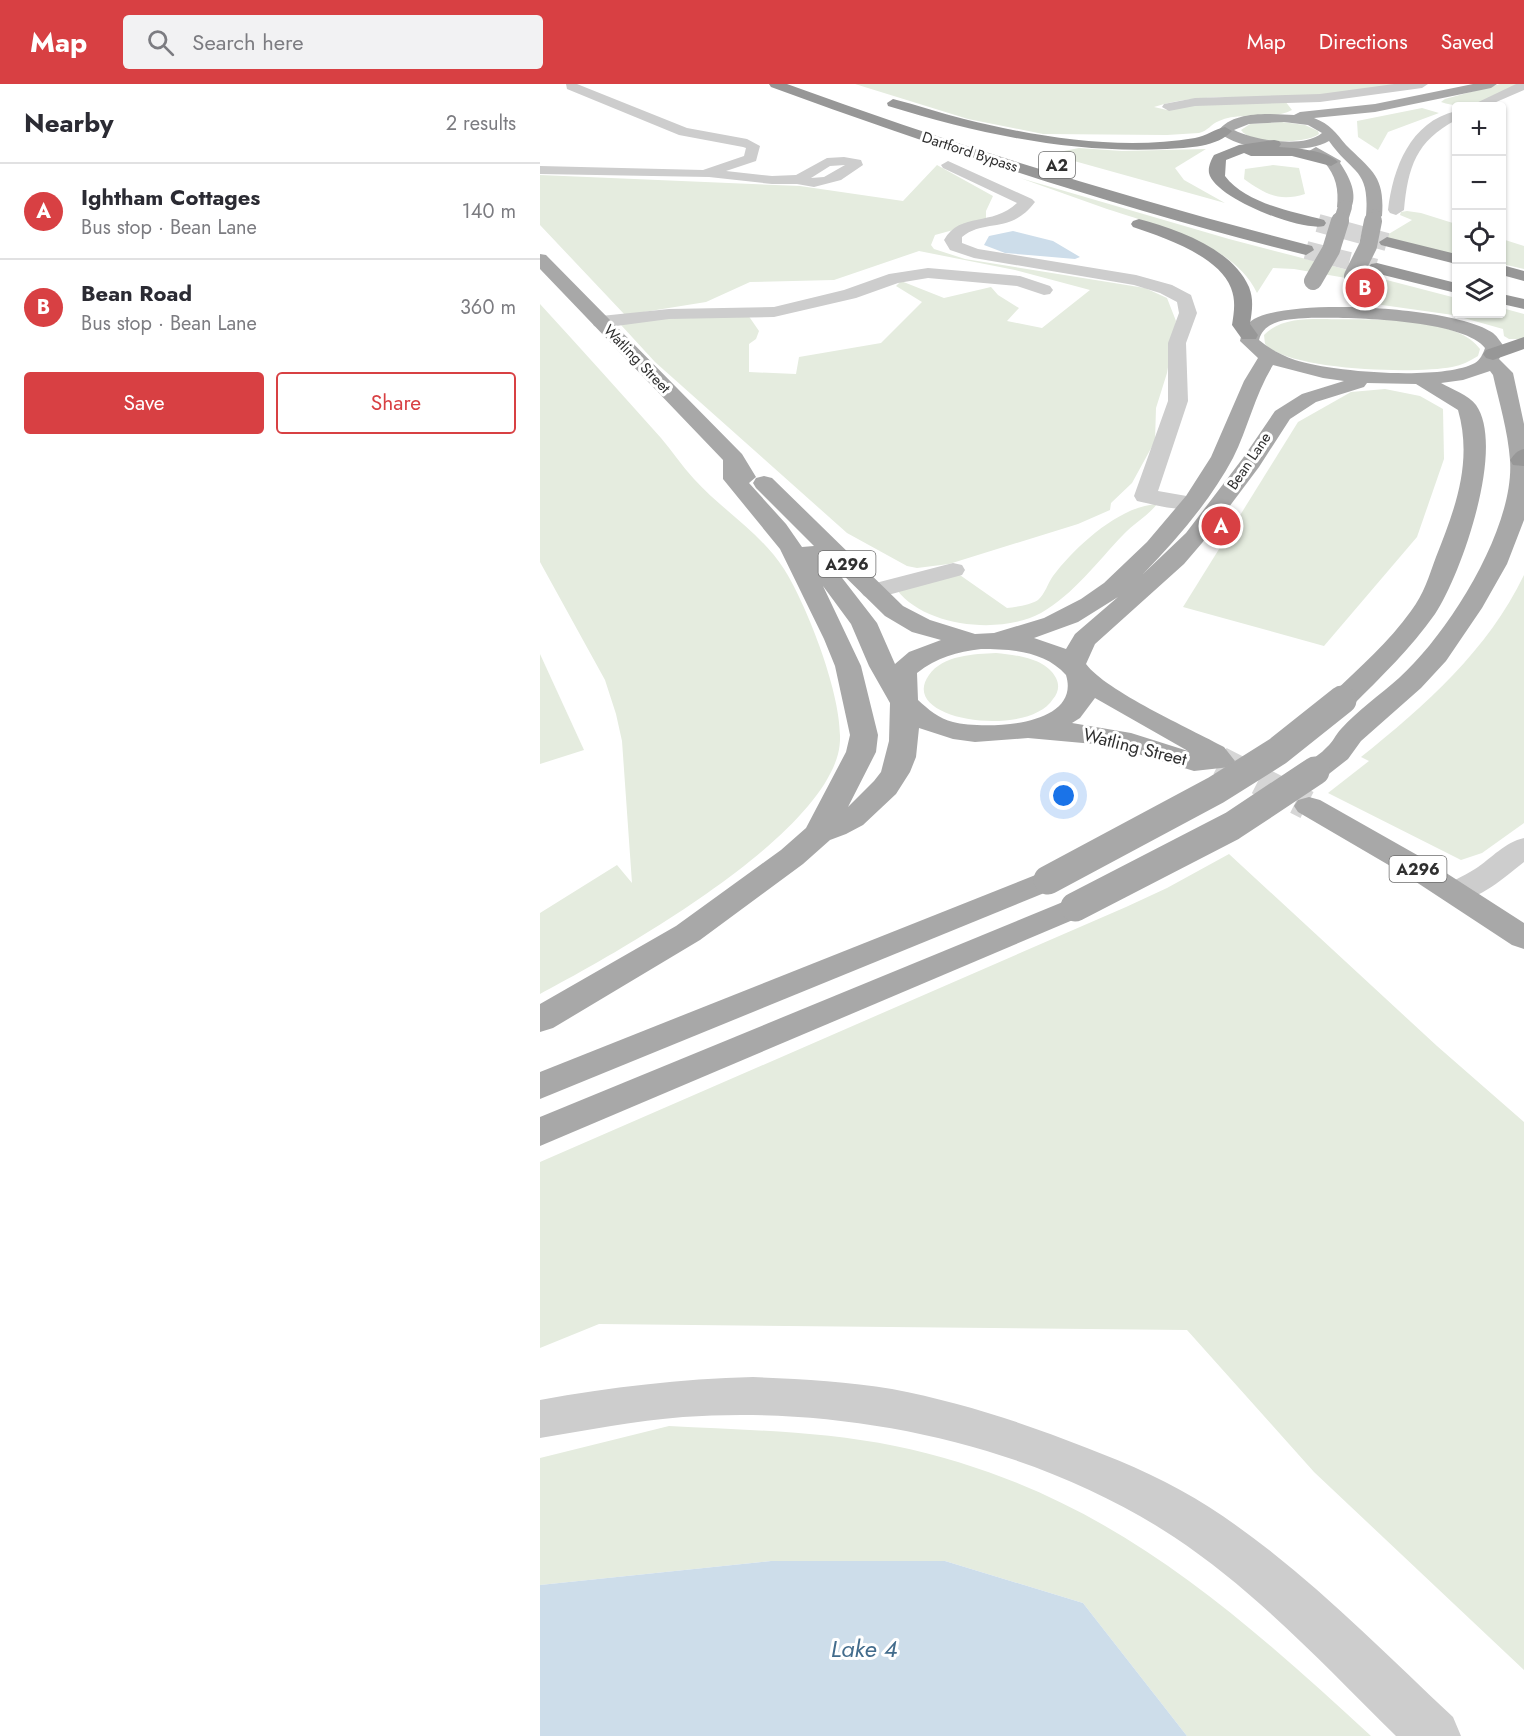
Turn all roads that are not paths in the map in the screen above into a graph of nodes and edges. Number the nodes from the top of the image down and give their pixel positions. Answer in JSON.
{"nodes":[{"id":1,"x":775,"y":84,"type":"edge"},
{"id":2,"x":818,"y":84,"type":"edge"},
{"id":3,"x":1422,"y":84,"type":"edge"},
{"id":4,"x":1491,"y":84,"type":"edge"},
{"id":5,"x":1524,"y":85,"type":"edge"},
{"id":6,"x":571,"y":86,"type":"dead end"},
{"id":7,"x":875,"y":98,"type":"dead end"},
{"id":8,"x":1416,"y":100,"type":"junction"},
{"id":9,"x":1486,"y":102,"type":"edge"},
{"id":10,"x":1169,"y":107,"type":"dead end"},
{"id":11,"x":1375,"y":108,"type":"junction"},
{"id":12,"x":1452,"y":110,"type":"edge"},
{"id":13,"x":1452,"y":114,"type":"edge"},
{"id":14,"x":869,"y":119,"type":"junction"},
{"id":15,"x":1262,"y":119,"type":"junction"},
{"id":16,"x":1225,"y":131,"type":"junction"},
{"id":17,"x":1329,"y":131,"type":"junction"},
{"id":18,"x":1279,"y":144,"type":"junction"},
{"id":19,"x":1220,"y":162,"type":"junction"},
{"id":20,"x":1331,"y":162,"type":"junction"},
{"id":21,"x":948,"y":165,"type":"dead end"},
{"id":22,"x":540,"y":170,"type":"edge"},
{"id":23,"x":704,"y":174,"type":"junction"},
{"id":24,"x":799,"y":179,"type":"dead end"},
{"id":25,"x":1075,"y":201,"type":"dead end"},
{"id":26,"x":1400,"y":209,"type":"dead end"},
{"id":27,"x":1127,"y":220,"type":"dead end"},
{"id":28,"x":1312,"y":237,"type":"junction"},
{"id":29,"x":1382,"y":255,"type":"junction"},
{"id":30,"x":540,"y":258,"type":"edge"},
{"id":31,"x":1452,"y":259,"type":"edge"},
{"id":32,"x":1452,"y":271,"type":"edge"},
{"id":33,"x":1506,"y":271,"type":"edge"},
{"id":34,"x":1524,"y":276,"type":"edge"},
{"id":35,"x":1506,"y":284,"type":"edge"},
{"id":36,"x":1452,"y":286,"type":"edge"},
{"id":37,"x":1524,"y":289,"type":"edge"},
{"id":38,"x":1044,"y":290,"type":"dead end"},
{"id":39,"x":1506,"y":300,"type":"edge"},
{"id":40,"x":1524,"y":304,"type":"edge"},
{"id":41,"x":1378,"y":316,"type":"junction"},
{"id":42,"x":1269,"y":319,"type":"junction"},
{"id":43,"x":601,"y":322,"type":"junction"},
{"id":44,"x":1249,"y":335,"type":"junction"},
{"id":45,"x":1524,"y":343,"type":"edge"},
{"id":46,"x":1268,"y":357,"type":"junction"},
{"id":47,"x":1491,"y":357,"type":"junction"},
{"id":48,"x":1418,"y":377,"type":"junction"},
{"id":49,"x":1523,"y":458,"type":"edge"},
{"id":50,"x":734,"y":459,"type":"junction"},
{"id":51,"x":1190,"y":503,"type":"junction"},
{"id":52,"x":953,"y":570,"type":"dead end"},
{"id":53,"x":873,"y":591,"type":"junction"},
{"id":54,"x":984,"y":641,"type":"junction"},
{"id":55,"x":1076,"y":670,"type":"junction"},
{"id":56,"x":902,"y":701,"type":"junction"},
{"id":57,"x":1028,"y":731,"type":"junction"},
{"id":58,"x":1309,"y":806,"type":"tunnel mouth"},
{"id":59,"x":819,"y":832,"type":"junction"},
{"id":60,"x":1524,"y":847,"type":"edge"},
{"id":61,"x":1456,"y":893,"type":"junction"},
{"id":62,"x":1524,"y":938,"type":"edge"},
{"id":63,"x":540,"y":1020,"type":"edge"},
{"id":64,"x":540,"y":1086,"type":"edge"},
{"id":65,"x":540,"y":1132,"type":"edge"},
{"id":66,"x":540,"y":1419,"type":"edge"},
{"id":67,"x":1434,"y":1736,"type":"edge"}],
"edges":[{"from":1,"to":14,"type":"highway","name":"Dartford Bypass","number":"A2"},
{"from":2,"to":28,"type":"highway","name":"Dartford Bypass","number":"A2"},
{"from":3,"to":10,"type":"street"},
{"from":4,"to":8,"type":"main road"},
{"from":5,"to":9,"type":"street"},
{"from":6,"to":23,"type":"street"},
{"from":7,"to":16,"type":"highway"},
{"from":8,"to":11,"type":"main road"},
{"from":8,"to":12,"type":"street"},
{"from":11,"to":15,"type":"main road"},
{"from":11,"to":17,"type":"main road"},
{"from":13,"to":26,"type":"street"},
{"from":14,"to":25,"type":"highway"},
{"from":14,"to":28,"type":"highway","name":"Dartford Bypass","number":"A2"},
{"from":15,"to":16,"type":"main road"},
{"from":15,"to":17,"type":"main road"},
{"from":16,"to":18,"type":"main road"},
{"from":17,"to":18,"type":"main road"},
{"from":17,"to":41,"type":"main road","bridge":true},
{"from":18,"to":19,"type":"highway"},
{"from":18,"to":20,"type":"main road"},
{"from":19,"to":20,"type":"highway"},
{"from":19,"to":28,"type":"highway"},
{"from":20,"to":42,"type":"main road","bridge":true},
{"from":21,"to":51,"type":"street"},
{"from":22,"to":23,"type":"street"},
{"from":23,"to":24,"type":"street"},
{"from":27,"to":44,"type":"highway"},
{"from":29,"to":31,"type":"highway"},
{"from":29,"to":32,"type":"highway"},
{"from":29,"to":36,"type":"highway"},
{"from":30,"to":43,"type":"main road","name":"Watling Street","number":"A296"},
{"from":33,"to":34,"type":"highway"},
{"from":35,"to":37,"type":"highway"},
{"from":38,"to":43,"type":"street"},
{"from":39,"to":40,"type":"highway"},
{"from":41,"to":42,"type":"main road"},
{"from":41,"to":47,"type":"main road"},
{"from":42,"to":44,"type":"main road"},
{"from":43,"to":50,"type":"main road","name":"Watling Street","number":"A296"},
{"from":44,"to":46,"type":"main road"},
{"from":45,"to":47,"type":"highway"},
{"from":46,"to":48,"type":"main road"},
{"from":46,"to":51,"type":"main road","name":"Bean Lane"},
{"from":47,"to":48,"type":"main road"},
{"from":47,"to":49,"type":"main road"},
{"from":48,"to":55,"type":"main road","name":"Bean Lane"},
{"from":48,"to":64,"type":"main road","bridge":true},
{"from":49,"to":65,"type":"main road","bridge":true},
{"from":50,"to":53,"type":"main road","name":"Watling Street","number":"A296"},
{"from":50,"to":56,"type":"main road","name":"Watling Street","number":"A296"},
{"from":50,"to":59,"type":"main road"},
{"from":51,"to":54,"type":"main road","name":"Bean Lane"},
{"from":52,"to":53,"type":"street"},
{"from":53,"to":54,"type":"main road","name":"Watling Street","number":"A296"},
{"from":54,"to":55,"type":"main road"},
{"from":54,"to":56,"type":"main road"},
{"from":55,"to":57,"type":"main road"},
{"from":55,"to":57,"type":"main road","name":"Watling Street"},
{"from":56,"to":57,"type":"main road"},
{"from":56,"to":59,"type":"main road"},
{"from":58,"to":61,"type":"main road","number":"A296"},
{"from":59,"to":63,"type":"main road"},
{"from":60,"to":61,"type":"street"},
{"from":61,"to":62,"type":"main road","number":"A296"},
{"from":66,"to":67,"type":"street"}]}
